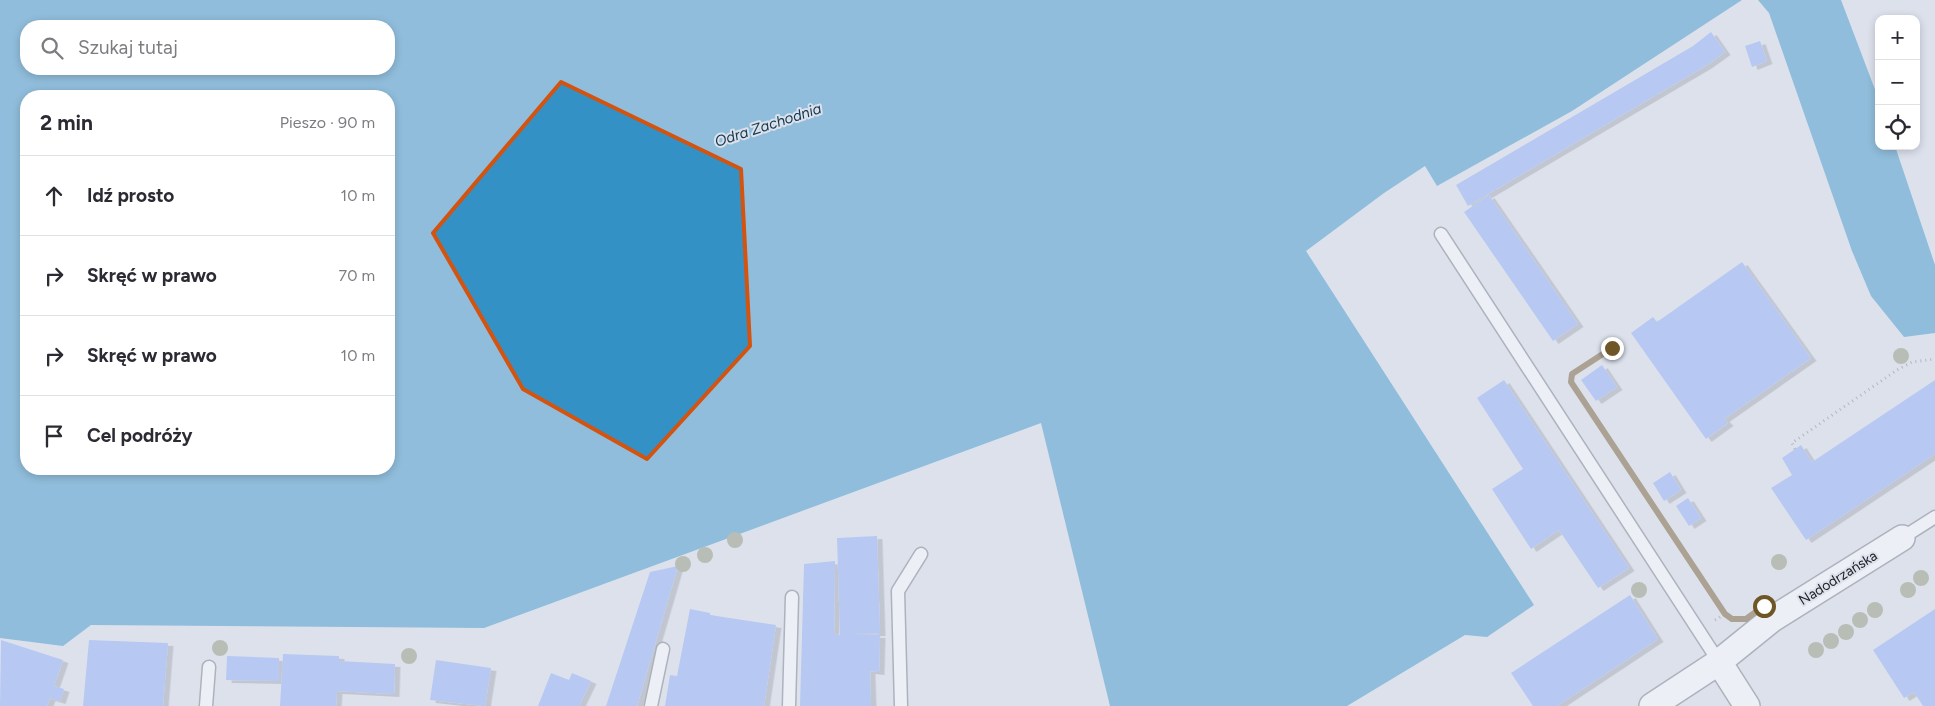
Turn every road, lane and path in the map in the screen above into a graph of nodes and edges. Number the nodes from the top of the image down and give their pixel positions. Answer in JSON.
{"nodes":[{"id":1,"x":1441,"y":234,"type":"dead end"},
{"id":2,"x":1612,"y":348,"type":"dead end"},
{"id":3,"x":1935,"y":359,"type":"edge"},
{"id":4,"x":1795,"y":449,"type":"dead end"},
{"id":5,"x":1935,"y":518,"type":"edge"},
{"id":6,"x":1902,"y":538,"type":"joint"},
{"id":7,"x":921,"y":554,"type":"dead end"},
{"id":8,"x":792,"y":597,"type":"dead end"},
{"id":9,"x":1737,"y":620,"type":"dead end"},
{"id":10,"x":663,"y":649,"type":"dead end"},
{"id":11,"x":1719,"y":662,"type":"junction"},
{"id":12,"x":209,"y":667,"type":"dead end"},
{"id":13,"x":206,"y":706,"type":"edge"},
{"id":14,"x":651,"y":706,"type":"edge"},
{"id":15,"x":789,"y":706,"type":"edge"},
{"id":16,"x":901,"y":706,"type":"edge"},
{"id":17,"x":1652,"y":706,"type":"edge"},
{"id":18,"x":1747,"y":706,"type":"edge"}],
"edges":[{"from":1,"to":11,"type":"lane"},
{"from":2,"to":9,"type":"path"},
{"from":3,"to":4,"type":"path"},
{"from":5,"to":6,"type":"lane"},
{"from":6,"to":11,"type":"street","name":"Nadodrzańska"},
{"from":7,"to":16,"type":"lane"},
{"from":8,"to":15,"type":"lane"},
{"from":10,"to":14,"type":"lane"},
{"from":11,"to":17,"type":"street","name":"Nadodrzańska"},
{"from":11,"to":18,"type":"street"},
{"from":12,"to":13,"type":"lane"}]}
